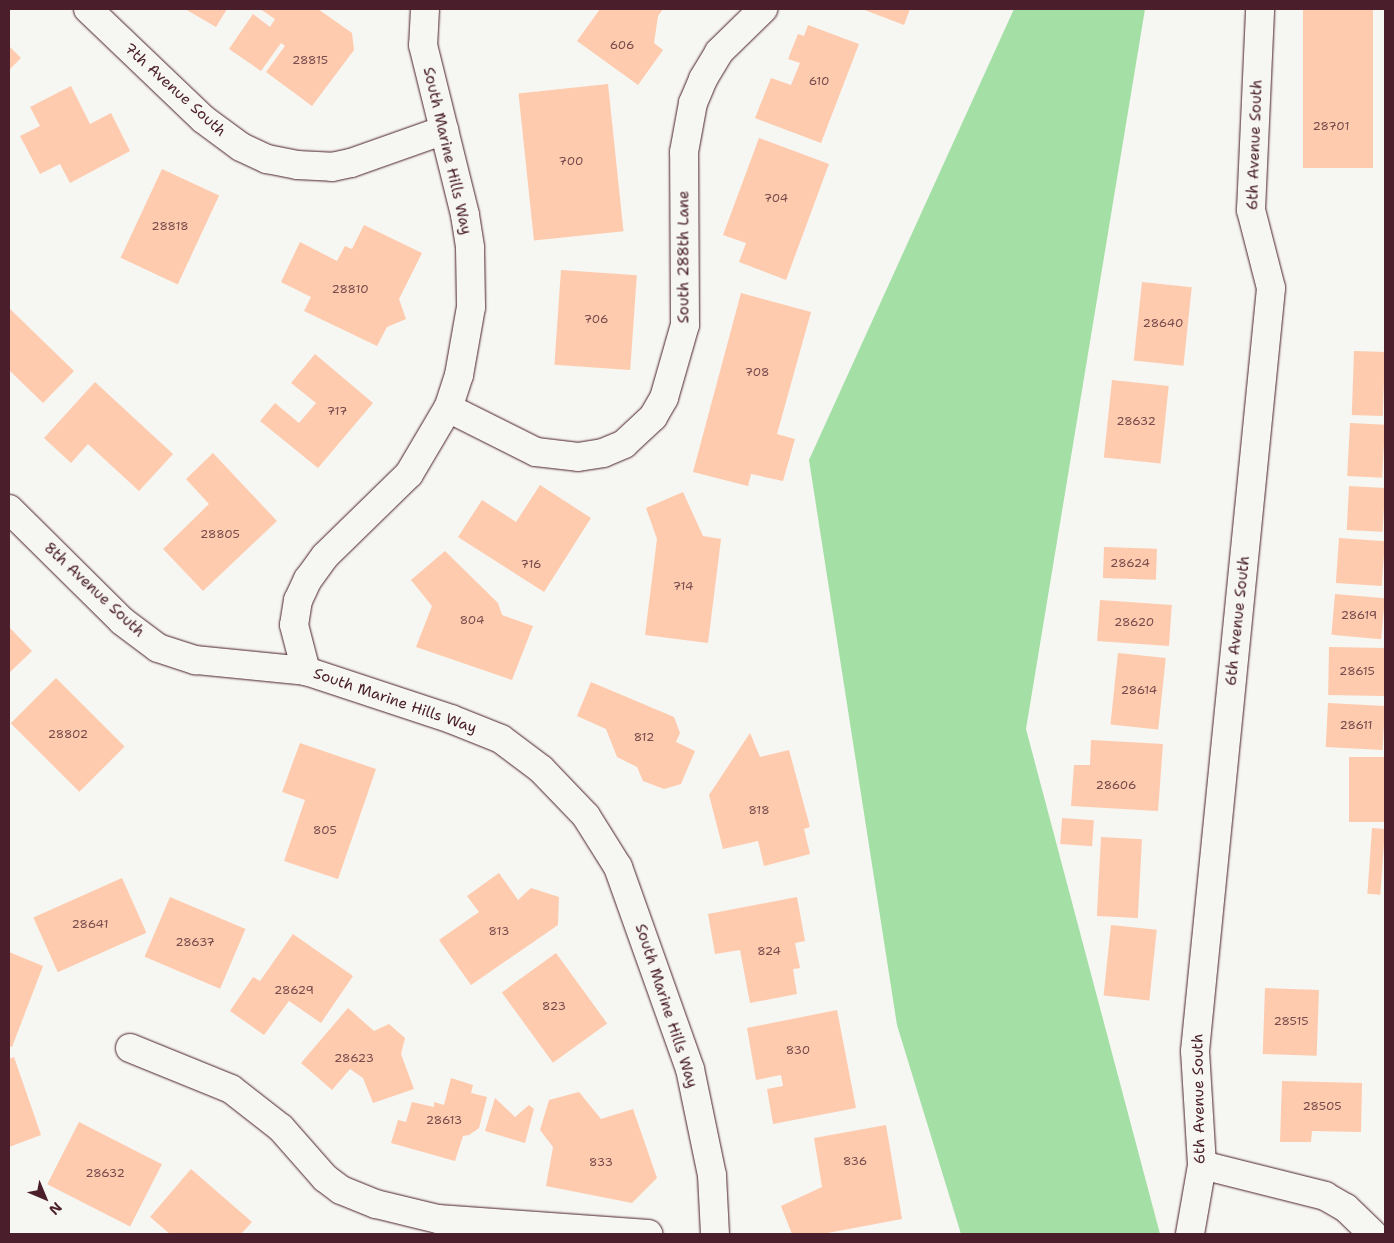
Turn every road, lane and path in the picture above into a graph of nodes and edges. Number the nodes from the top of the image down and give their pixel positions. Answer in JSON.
{"nodes":[{"id":1,"x":88,"y":9,"type":"edge"},
{"id":2,"x":425,"y":9,"type":"edge"},
{"id":3,"x":763,"y":9,"type":"edge"},
{"id":4,"x":1260,"y":9,"type":"edge"},
{"id":5,"x":444,"y":130,"type":"junction"},
{"id":6,"x":448,"y":408,"type":"junction"},
{"id":7,"x":9,"y":509,"type":"edge"},
{"id":8,"x":306,"y":671,"type":"junction"},
{"id":9,"x":130,"y":1048,"type":"dead end"},
{"id":10,"x":1202,"y":1165,"type":"junction"},
{"id":11,"x":648,"y":1234,"type":"edge"},
{"id":12,"x":715,"y":1234,"type":"edge"},
{"id":13,"x":1190,"y":1234,"type":"edge"},
{"id":14,"x":1373,"y":1234,"type":"edge"}],
"edges":[{"from":1,"to":5,"type":"street","name":"7th Avenue South"},
{"from":2,"to":5,"type":"street","name":"South Marine Hills Way"},
{"from":3,"to":6,"type":"street","name":"South 288th Lane"},
{"from":4,"to":10,"type":"street","name":"6th Avenue South"},
{"from":5,"to":6,"type":"street","name":"South Marine Hills Way"},
{"from":6,"to":8,"type":"street","name":"South Marine Hills Way"},
{"from":7,"to":8,"type":"street","name":"8th Avenue South"},
{"from":8,"to":12,"type":"street","name":"South Marine Hills Way"},
{"from":9,"to":11,"type":"street"},
{"from":10,"to":13,"type":"street","name":"6th Avenue South"},
{"from":10,"to":14,"type":"street"}]}
